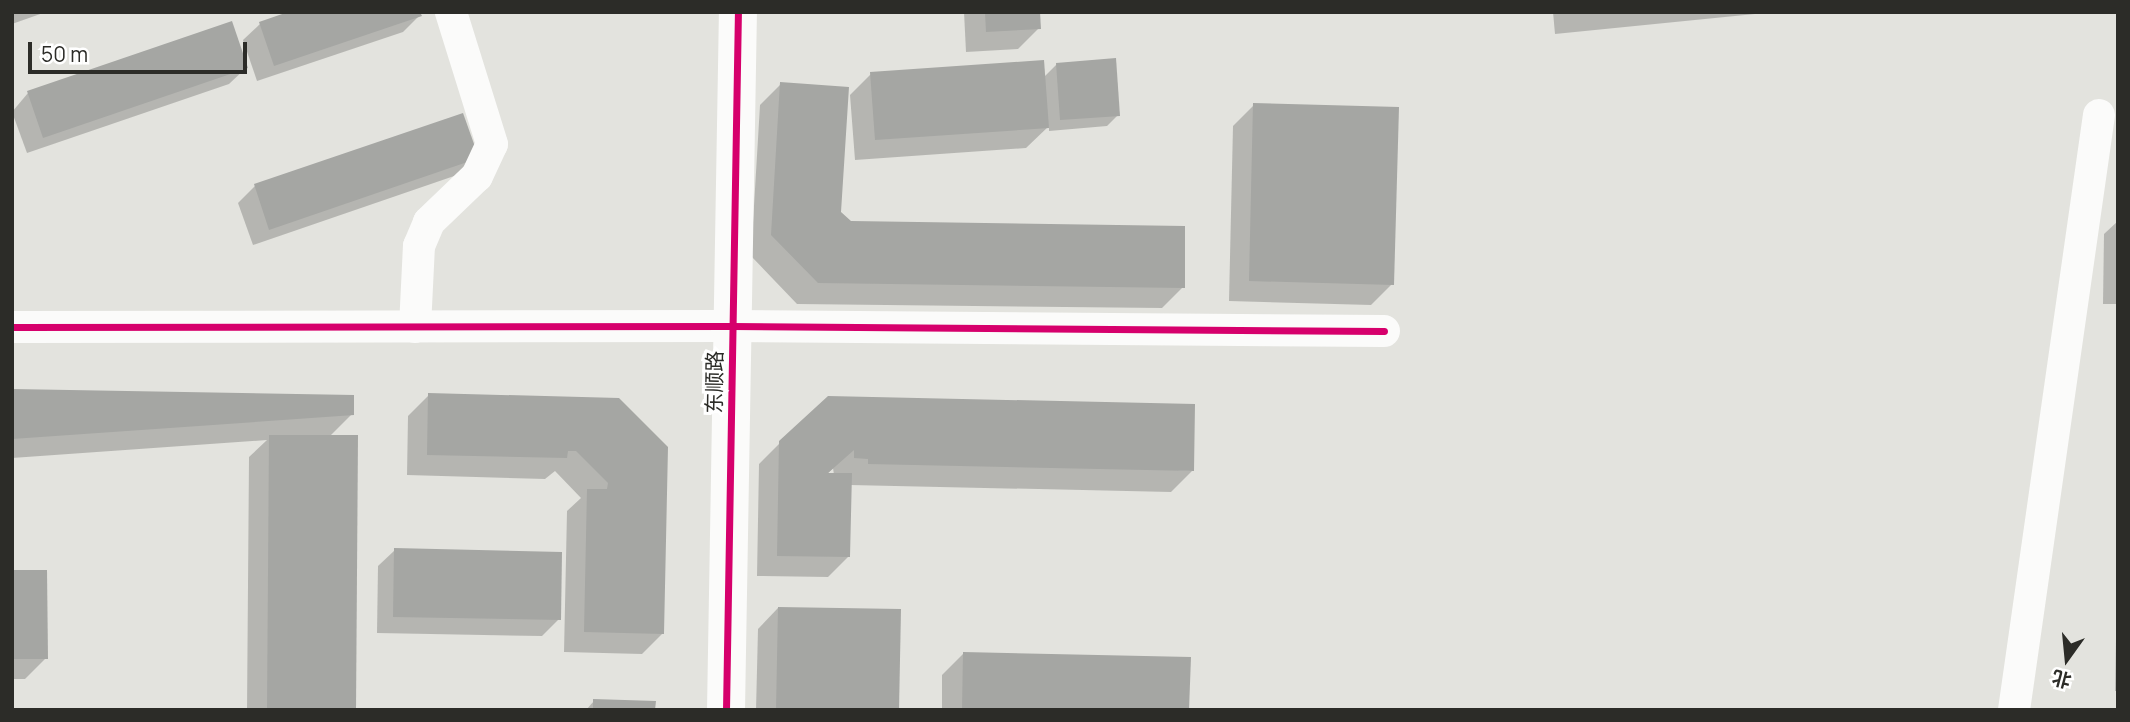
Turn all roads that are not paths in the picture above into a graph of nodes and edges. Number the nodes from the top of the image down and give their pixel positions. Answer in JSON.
{"nodes":[{"id":1,"x":451,"y":12,"type":"edge"},
{"id":2,"x":738,"y":12,"type":"edge"},
{"id":3,"x":2099,"y":115,"type":"dead end"},
{"id":4,"x":732,"y":326,"type":"junction"},
{"id":5,"x":12,"y":327,"type":"edge"},
{"id":6,"x":415,"y":327,"type":"junction"},
{"id":7,"x":1384,"y":331,"type":"dead end"},
{"id":8,"x":726,"y":710,"type":"edge"},
{"id":9,"x":2014,"y":710,"type":"edge"}],
"edges":[{"from":1,"to":6,"type":"street"},
{"from":2,"to":4,"type":"street","name":"东顺路"},
{"from":3,"to":9,"type":"street"},
{"from":4,"to":6,"type":"street"},
{"from":4,"to":7,"type":"street"},
{"from":4,"to":8,"type":"street","name":"东顺路"},
{"from":5,"to":6,"type":"street"}]}
